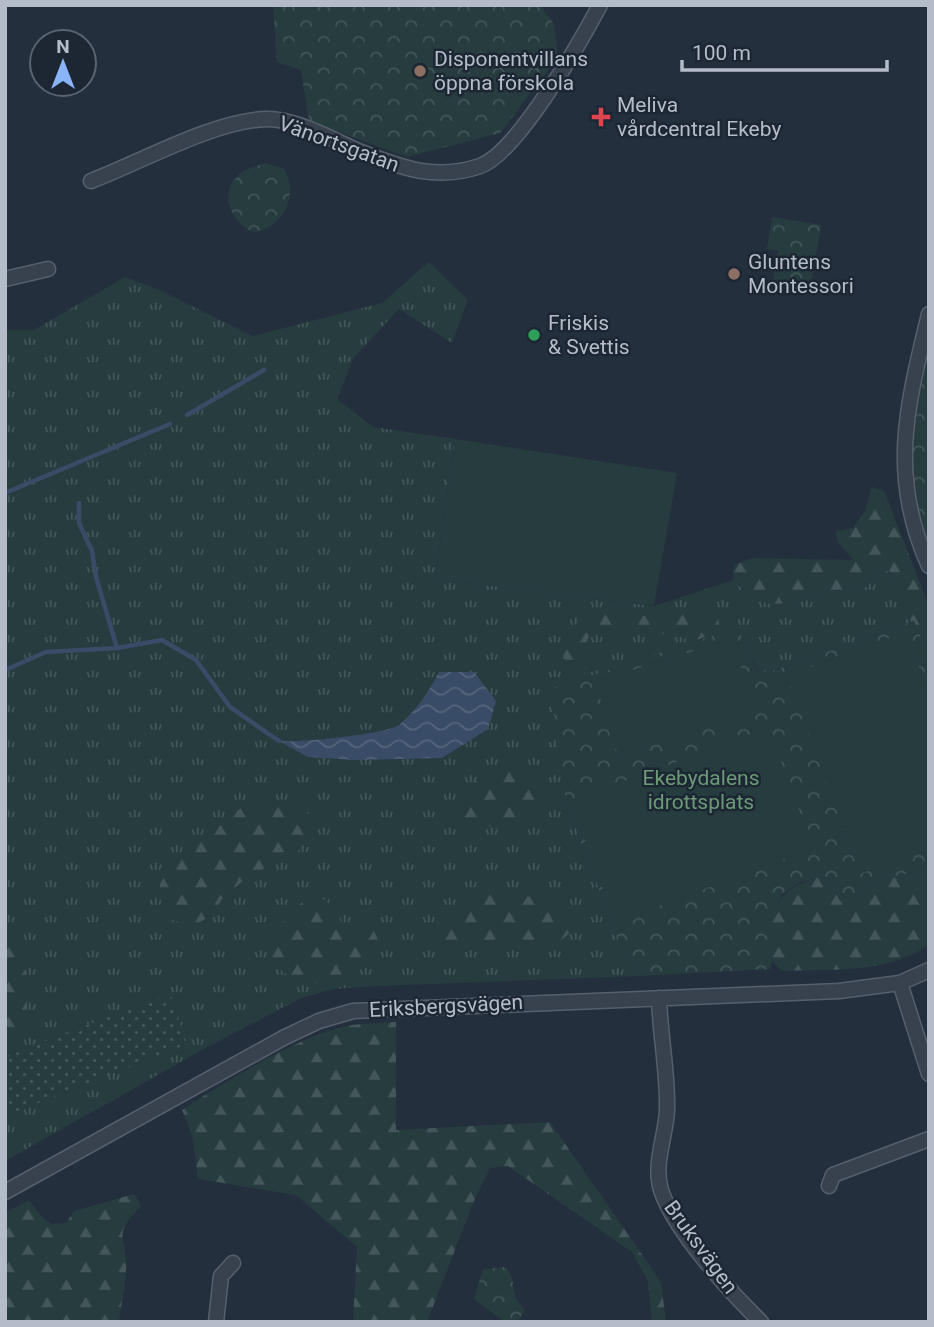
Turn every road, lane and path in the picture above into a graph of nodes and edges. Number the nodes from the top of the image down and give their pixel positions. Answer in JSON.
{"nodes":[{"id":1,"x":600,"y":5,"type":"edge"},
{"id":2,"x":91,"y":181,"type":"dead end"},
{"id":3,"x":48,"y":269,"type":"dead end"},
{"id":4,"x":5,"y":279,"type":"edge"},
{"id":5,"x":929,"y":314,"type":"edge"},
{"id":6,"x":929,"y":566,"type":"edge"},
{"id":7,"x":929,"y":970,"type":"edge"},
{"id":8,"x":900,"y":983,"type":"junction"},
{"id":9,"x":659,"y":998,"type":"junction"},
{"id":10,"x":929,"y":1074,"type":"edge"},
{"id":11,"x":929,"y":1139,"type":"edge"},
{"id":12,"x":829,"y":1186,"type":"dead end"},
{"id":13,"x":5,"y":1192,"type":"edge"},
{"id":14,"x":233,"y":1263,"type":"dead end"},
{"id":15,"x":216,"y":1322,"type":"edge"},
{"id":16,"x":761,"y":1322,"type":"edge"}],
"edges":[{"from":1,"to":2,"type":"street","name":"Vänortsgatan"},
{"from":3,"to":4,"type":"street"},
{"from":5,"to":6,"type":"street"},
{"from":7,"to":8,"type":"street","name":"Eriksbergsvägen"},
{"from":8,"to":9,"type":"street","name":"Eriksbergsvägen"},
{"from":8,"to":10,"type":"street"},
{"from":9,"to":13,"type":"street","name":"Eriksbergsvägen"},
{"from":9,"to":16,"type":"street","name":"Bruksvägen"},
{"from":11,"to":12,"type":"street"},
{"from":14,"to":15,"type":"street"}]}
